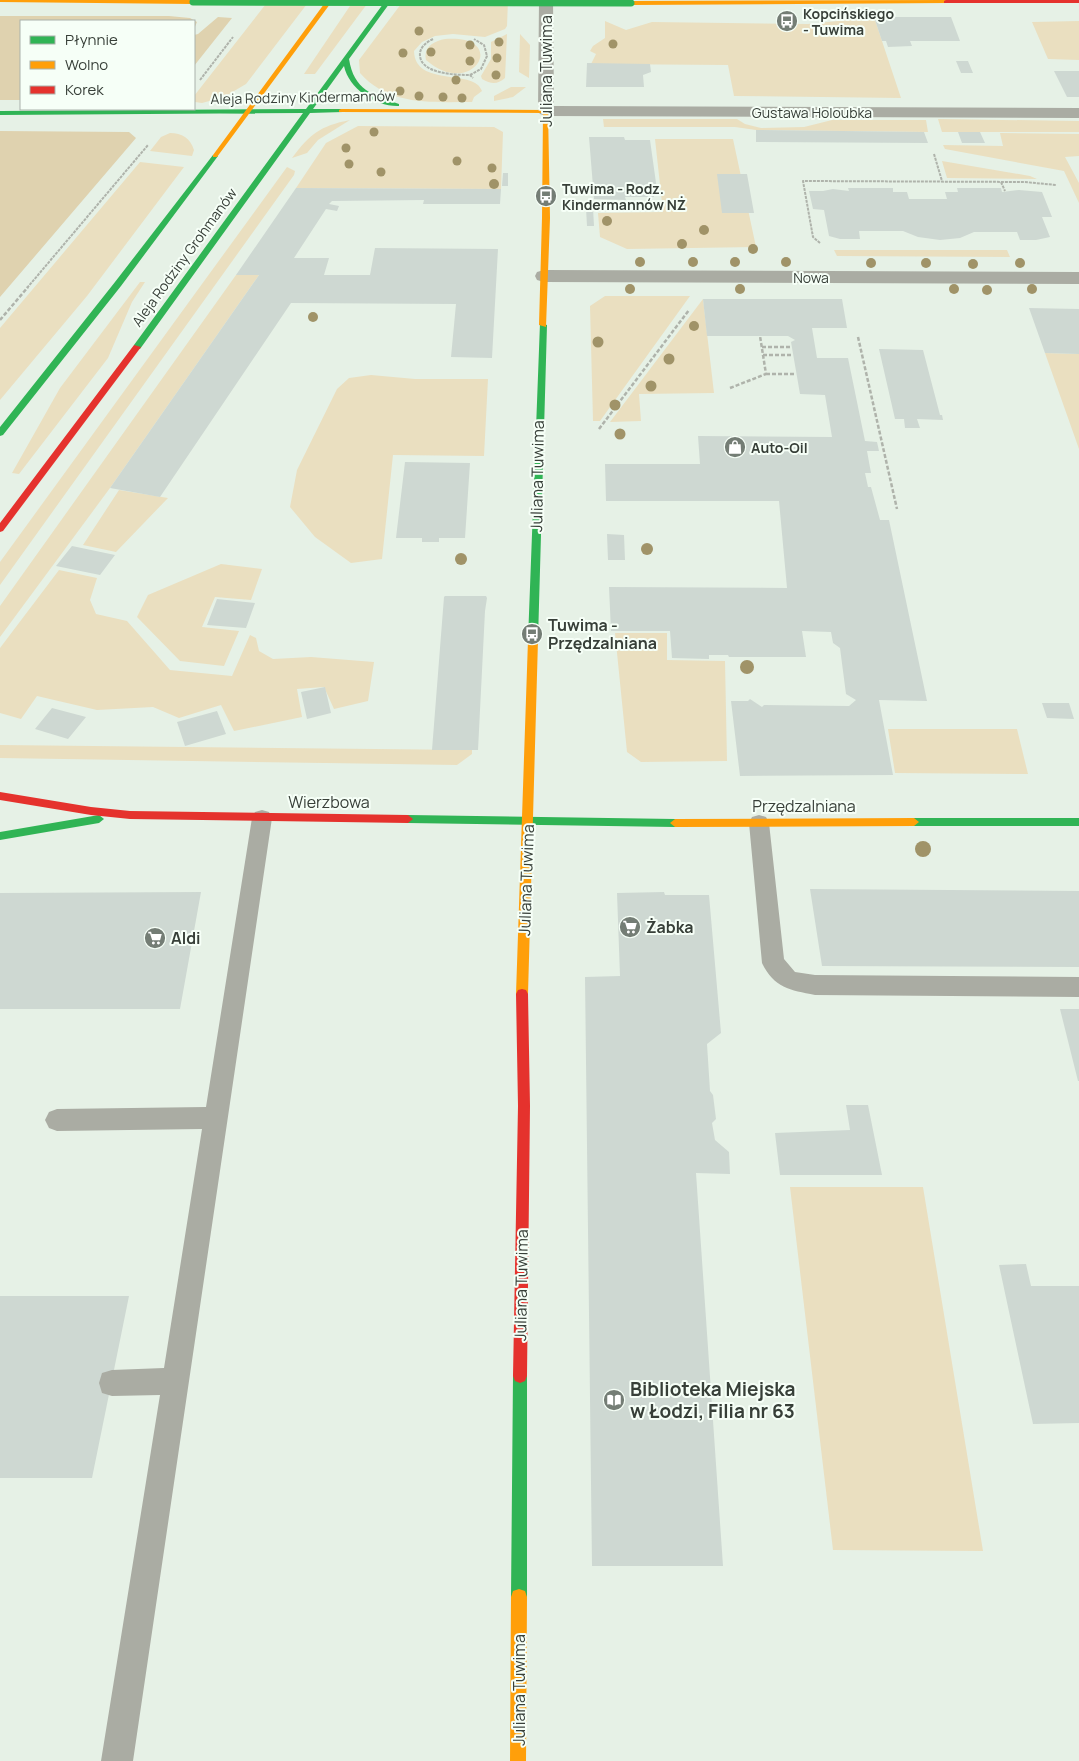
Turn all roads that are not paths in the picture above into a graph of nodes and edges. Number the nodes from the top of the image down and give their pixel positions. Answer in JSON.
{"nodes":[{"id":1,"x":0,"y":0,"type":"edge"},
{"id":2,"x":330,"y":0,"type":"edge"},
{"id":3,"x":389,"y":0,"type":"edge"},
{"id":4,"x":546,"y":0,"type":"edge"},
{"id":5,"x":1079,"y":1,"type":"edge"},
{"id":6,"x":346,"y":57,"type":"junction"},
{"id":7,"x":428,"y":110,"type":"junction"},
{"id":8,"x":308,"y":112,"type":"junction"},
{"id":9,"x":546,"y":112,"type":"junction"},
{"id":10,"x":0,"y":113,"type":"edge"},
{"id":11,"x":248,"y":113,"type":"junction"},
{"id":12,"x":1079,"y":113,"type":"edge"},
{"id":13,"x":544,"y":276,"type":"junction"},
{"id":14,"x":1079,"y":278,"type":"edge"},
{"id":15,"x":0,"y":433,"type":"edge"},
{"id":16,"x":0,"y":528,"type":"edge"},
{"id":17,"x":0,"y":796,"type":"edge"},
{"id":18,"x":130,"y":815,"type":"junction"},
{"id":19,"x":262,"y":818,"type":"junction"},
{"id":20,"x":529,"y":821,"type":"junction"},
{"id":21,"x":1079,"y":822,"type":"edge"},
{"id":22,"x":759,"y":823,"type":"junction"},
{"id":23,"x":0,"y":836,"type":"edge"},
{"id":24,"x":1079,"y":987,"type":"edge"},
{"id":25,"x":216,"y":1118,"type":"junction"},
{"id":26,"x":57,"y":1120,"type":"dead end"},
{"id":27,"x":176,"y":1381,"type":"junction"},
{"id":28,"x":112,"y":1383,"type":"dead end"},
{"id":29,"x":117,"y":1761,"type":"edge"},
{"id":30,"x":518,"y":1761,"type":"edge"}],
"edges":[{"from":1,"to":5,"type":"main road","bridge":true},
{"from":2,"to":11,"type":"main road"},
{"from":3,"to":6,"type":"main road","name":"Aleja Rodziny Grohmanów"},
{"from":4,"to":9,"type":"street","name":"Juliana Tuwima"},
{"from":6,"to":7,"type":"main road"},
{"from":6,"to":8,"type":"main road","name":"Aleja Rodziny Grohmanów"},
{"from":7,"to":8,"type":"main road","name":"Aleja Rodziny Kindermannów"},
{"from":7,"to":9,"type":"main road","name":"Aleja Rodziny Kindermannów"},
{"from":8,"to":11,"type":"main road","name":"Aleja Rodziny Kindermannów"},
{"from":8,"to":16,"type":"main road","name":"Aleja Rodziny Grohmanów"},
{"from":9,"to":12,"type":"street","name":"Gustawa Holoubka"},
{"from":9,"to":13,"type":"main road","name":"Juliana Tuwima"},
{"from":10,"to":11,"type":"main road","name":"Aleja Rodziny Kindermannów"},
{"from":11,"to":15,"type":"main road"},
{"from":13,"to":14,"type":"street","name":"Nowa"},
{"from":13,"to":20,"type":"main road","name":"Juliana Tuwima"},
{"from":17,"to":18,"type":"main road","name":"Wierzbowa"},
{"from":18,"to":19,"type":"main road","name":"Wierzbowa"},
{"from":18,"to":23,"type":"main road","name":"Wierzbowa"},
{"from":19,"to":20,"type":"main road","name":"Wierzbowa"},
{"from":19,"to":25,"type":"lane"},
{"from":20,"to":22,"type":"main road","name":"Przędzalniana"},
{"from":20,"to":30,"type":"main road","name":"Juliana Tuwima"},
{"from":21,"to":22,"type":"main road","name":"Przędzalniana"},
{"from":22,"to":24,"type":"lane"},
{"from":25,"to":26,"type":"lane"},
{"from":25,"to":27,"type":"lane"},
{"from":27,"to":28,"type":"lane"},
{"from":27,"to":29,"type":"lane"}]}
